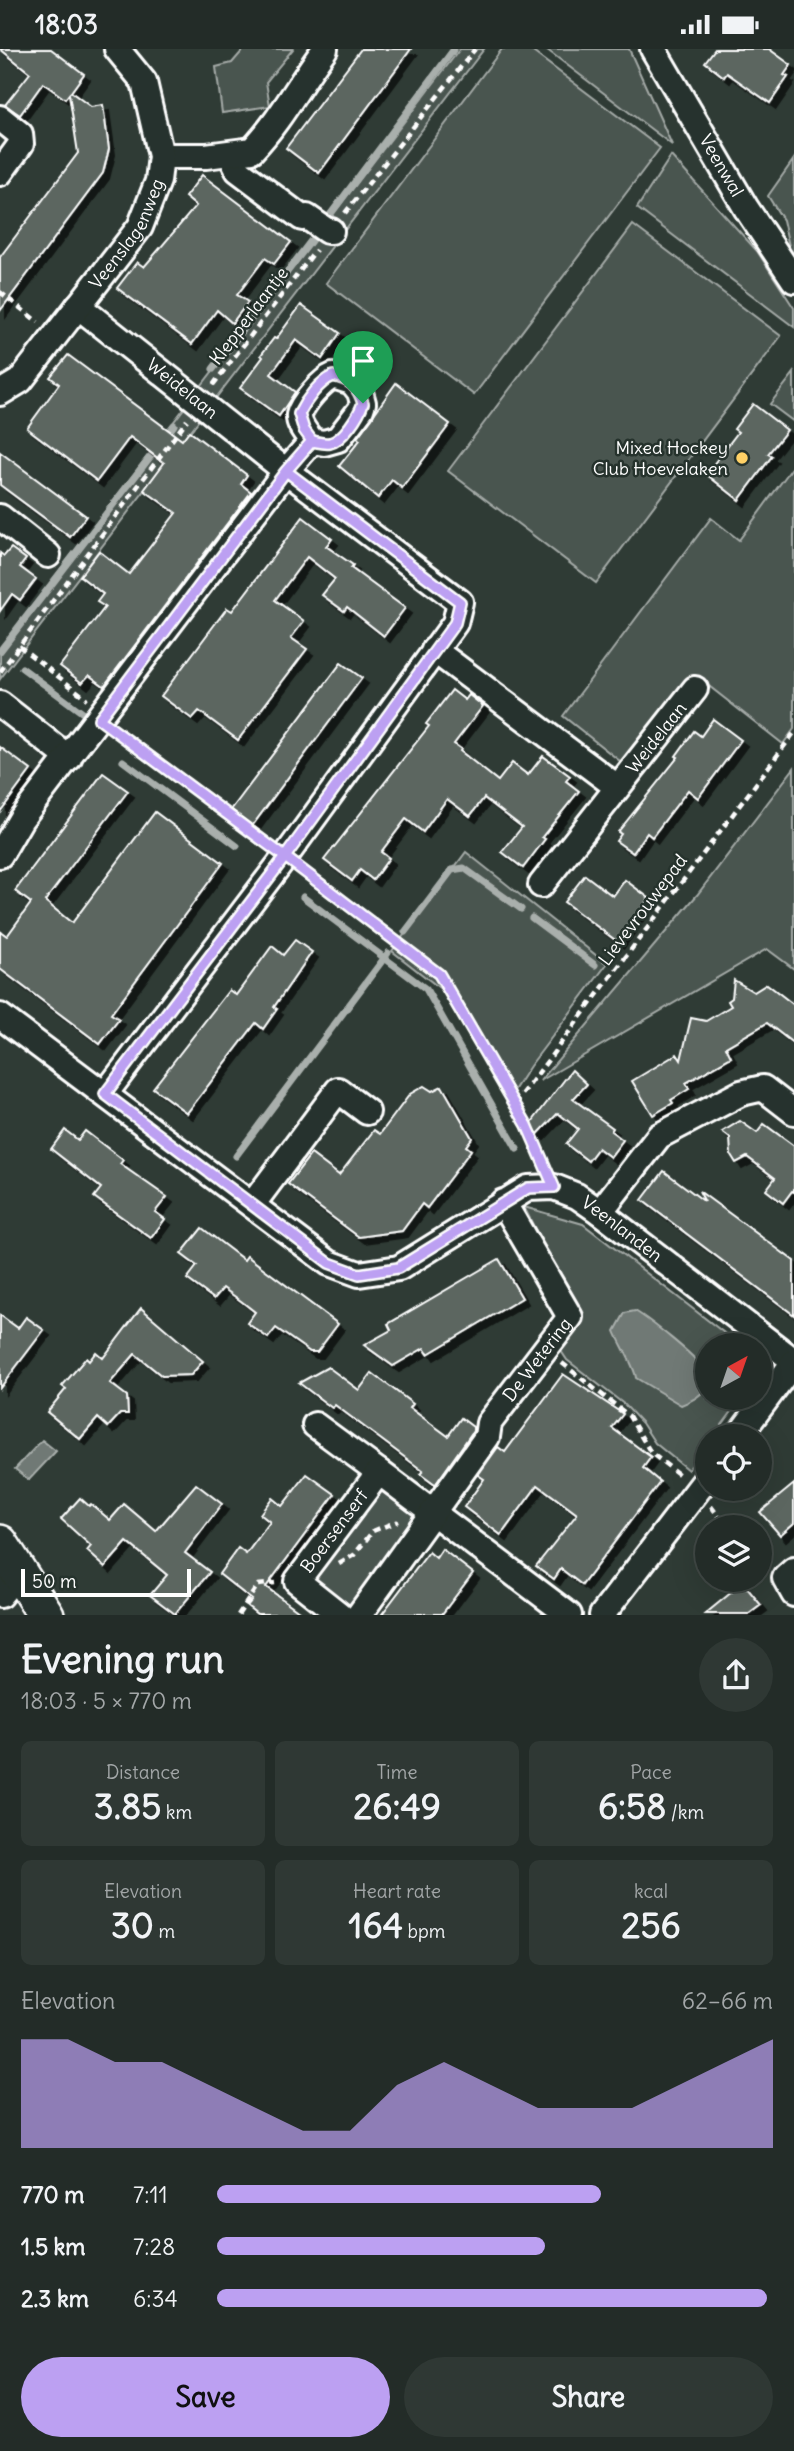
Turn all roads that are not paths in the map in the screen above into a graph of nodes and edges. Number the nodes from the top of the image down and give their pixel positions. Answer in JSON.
{"nodes":[{"id":1,"x":117,"y":49,"type":"edge"},
{"id":2,"x":326,"y":49,"type":"edge"},
{"id":3,"x":653,"y":49,"type":"edge"},
{"id":4,"x":0,"y":118,"type":"edge"},
{"id":5,"x":230,"y":154,"type":"junction"},
{"id":6,"x":161,"y":156,"type":"junction"},
{"id":7,"x":0,"y":173,"type":"edge"},
{"id":8,"x":331,"y":231,"type":"road end"},
{"id":9,"x":794,"y":280,"type":"edge"},
{"id":10,"x":78,"y":306,"type":"junction"},
{"id":11,"x":0,"y":393,"type":"edge"},
{"id":12,"x":312,"y":441,"type":"dead end"},
{"id":13,"x":286,"y":471,"type":"junction"},
{"id":14,"x":0,"y":517,"type":"edge"},
{"id":15,"x":48,"y":555,"type":"dead end"},
{"id":16,"x":434,"y":650,"type":"junction"},
{"id":17,"x":695,"y":689,"type":"dead end"},
{"id":18,"x":0,"y":704,"type":"edge"},
{"id":19,"x":69,"y":758,"type":"junction"},
{"id":20,"x":617,"y":787,"type":"junction"},
{"id":21,"x":0,"y":855,"type":"edge"},
{"id":22,"x":541,"y":885,"type":"dead end"},
{"id":23,"x":0,"y":1016,"type":"edge"},
{"id":24,"x":105,"y":1094,"type":"junction"},
{"id":25,"x":367,"y":1112,"type":"dead end"},
{"id":26,"x":794,"y":1112,"type":"edge"},
{"id":27,"x":503,"y":1202,"type":"junction"},
{"id":28,"x":252,"y":1205,"type":"junction"},
{"id":29,"x":600,"y":1212,"type":"junction"},
{"id":30,"x":794,"y":1361,"type":"edge"},
{"id":31,"x":748,"y":1424,"type":"edge"},
{"id":32,"x":315,"y":1425,"type":"dead end"},
{"id":33,"x":379,"y":1472,"type":"junction"},
{"id":34,"x":695,"y":1493,"type":"edge"},
{"id":35,"x":430,"y":1509,"type":"junction"},
{"id":36,"x":0,"y":1543,"type":"edge"},
{"id":37,"x":794,"y":1570,"type":"edge"},
{"id":38,"x":9,"y":1583,"type":"edge"},
{"id":39,"x":794,"y":1594,"type":"edge"},
{"id":40,"x":46,"y":1615,"type":"edge"},
{"id":41,"x":340,"y":1615,"type":"edge"},
{"id":42,"x":359,"y":1615,"type":"edge"},
{"id":43,"x":569,"y":1615,"type":"edge"},
{"id":44,"x":602,"y":1615,"type":"edge"}],
"edges":[{"from":1,"to":6,"type":"street","name":"Veenslagenweg"},
{"from":2,"to":5,"type":"street"},
{"from":3,"to":9,"type":"street","name":"Veenwal"},
{"from":4,"to":7,"type":"street"},
{"from":5,"to":6,"type":"street"},
{"from":5,"to":8,"type":"street"},
{"from":6,"to":10,"type":"street","name":"Veenslagenweg"},
{"from":10,"to":11,"type":"street","name":"Veenslagenweg"},
{"from":10,"to":13,"type":"street","name":"Weidelaan"},
{"from":12,"to":13,"type":"street"},
{"from":13,"to":16,"type":"street","name":"Weidelaan"},
{"from":13,"to":19,"type":"street"},
{"from":14,"to":15,"type":"street"},
{"from":16,"to":20,"type":"street","name":"Weidelaan"},
{"from":16,"to":24,"type":"street","name":"Weidelaan"},
{"from":17,"to":20,"type":"street","name":"Weidelaan"},
{"from":18,"to":19,"type":"street"},
{"from":19,"to":21,"type":"street"},
{"from":20,"to":22,"type":"street","name":"Weidelaan"},
{"from":23,"to":24,"type":"street"},
{"from":24,"to":28,"type":"street"},
{"from":25,"to":28,"type":"street"},
{"from":26,"to":29,"type":"street"},
{"from":27,"to":28,"type":"street"},
{"from":27,"to":29,"type":"street","name":"Veenlanden"},
{"from":27,"to":35,"type":"street","name":"De Wetering"},
{"from":29,"to":30,"type":"street","name":"Veenlanden"},
{"from":30,"to":31,"type":"street"},
{"from":32,"to":33,"type":"street","name":"Boersenserf"},
{"from":33,"to":35,"type":"street","name":"Boersenserf"},
{"from":33,"to":41,"type":"street","name":"Boersenserf"},
{"from":34,"to":44,"type":"street"},
{"from":35,"to":42,"type":"street"},
{"from":35,"to":43,"type":"street","name":"Boersenserf"},
{"from":36,"to":38,"type":"street"},
{"from":37,"to":39,"type":"street"},
{"from":38,"to":40,"type":"street"}]}
